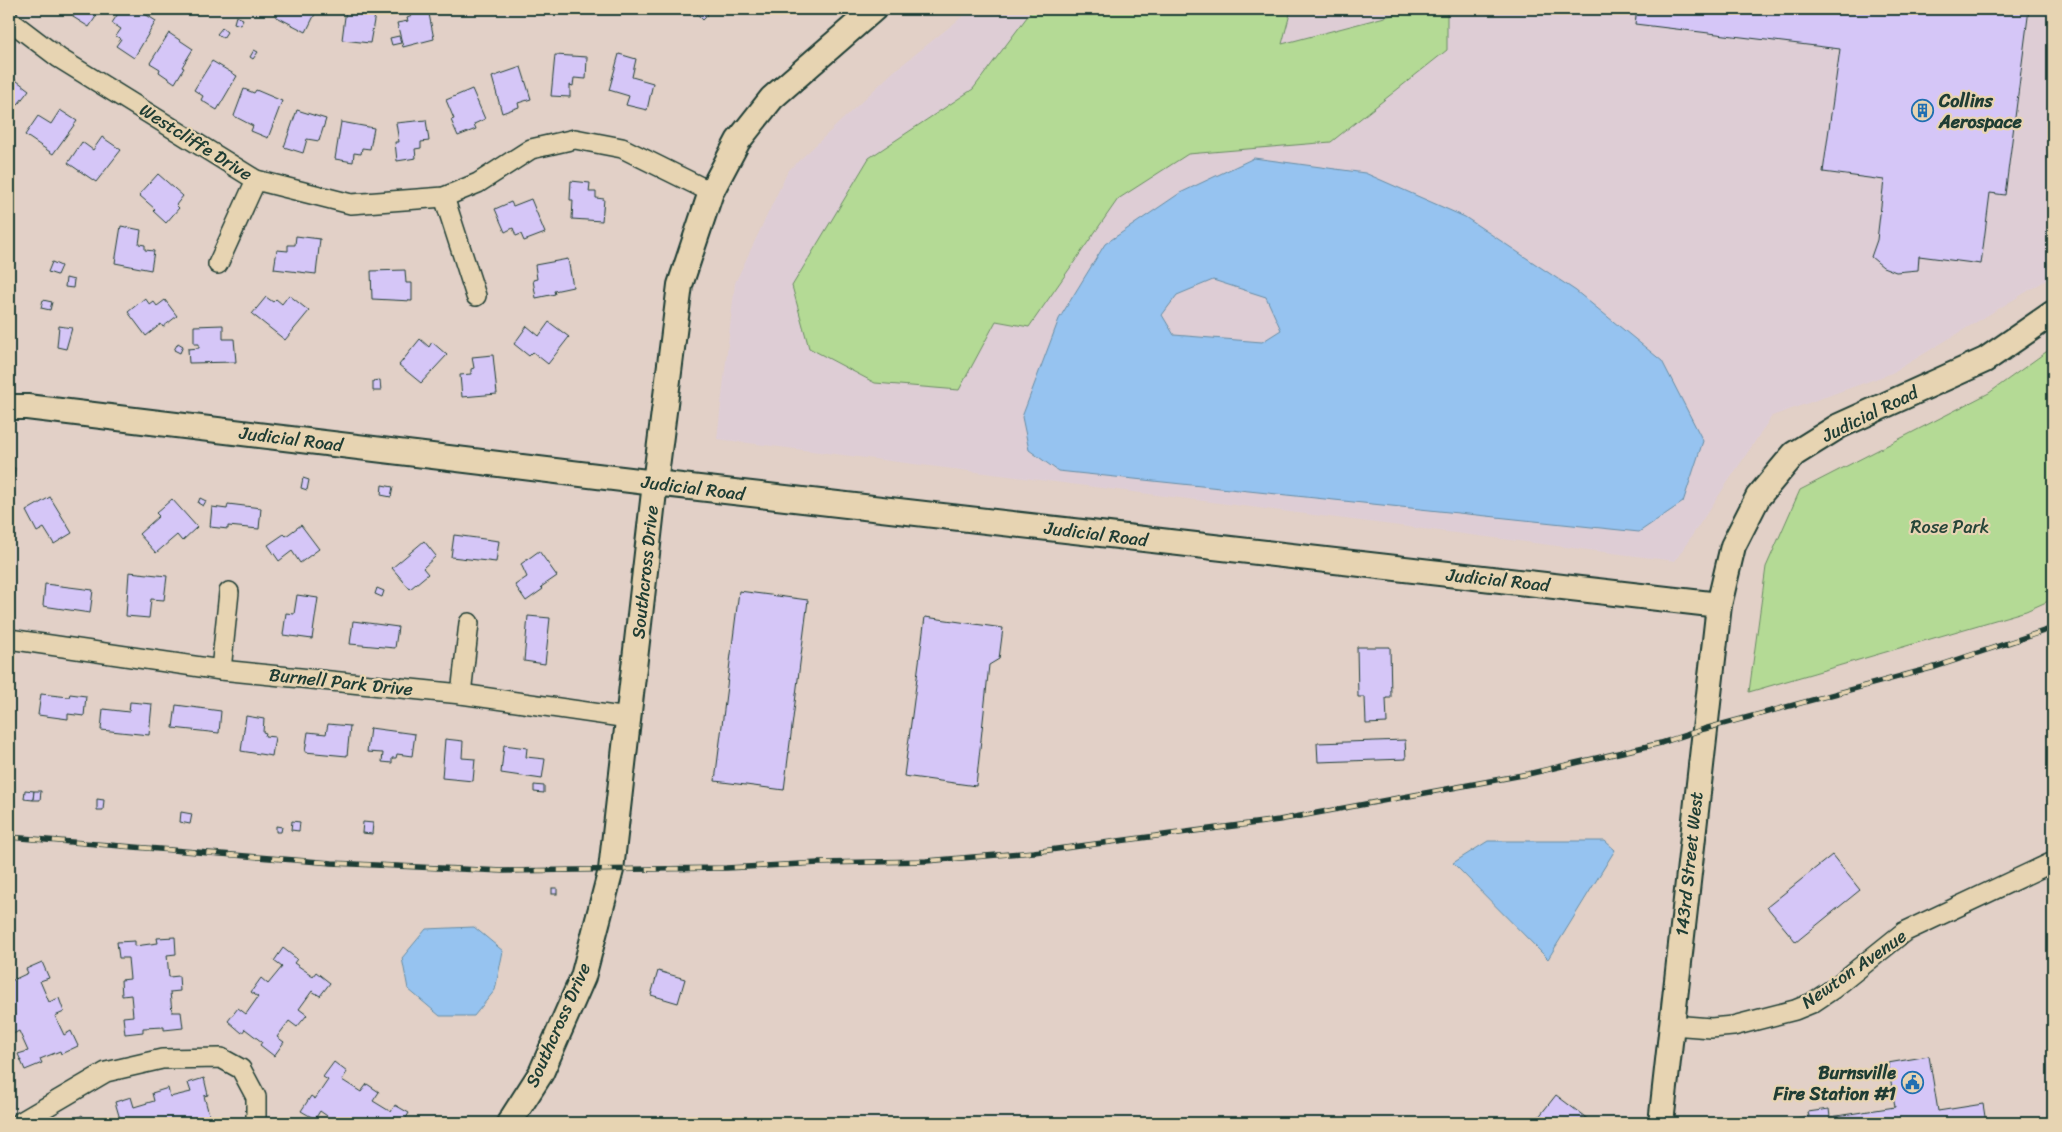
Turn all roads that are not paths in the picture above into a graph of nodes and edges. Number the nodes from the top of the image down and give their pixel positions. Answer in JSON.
{"nodes":[{"id":1,"x":874,"y":9,"type":"edge"},
{"id":2,"x":9,"y":20,"type":"edge"},
{"id":3,"x":256,"y":180,"type":"junction"},
{"id":4,"x":710,"y":192,"type":"junction"},
{"id":5,"x":444,"y":197,"type":"junction"},
{"id":6,"x":218,"y":264,"type":"dead end"},
{"id":7,"x":476,"y":296,"type":"dead end"},
{"id":8,"x":2053,"y":313,"type":"edge"},
{"id":9,"x":9,"y":407,"type":"edge"},
{"id":10,"x":655,"y":483,"type":"junction"},
{"id":11,"x":229,"y":592,"type":"dead end"},
{"id":12,"x":1719,"y":605,"type":"junction"},
{"id":13,"x":469,"y":623,"type":"dead end"},
{"id":14,"x":9,"y":639,"type":"edge"},
{"id":15,"x":222,"y":670,"type":"junction"},
{"id":16,"x":461,"y":694,"type":"junction"},
{"id":17,"x":628,"y":718,"type":"junction"},
{"id":18,"x":2053,"y":862,"type":"edge"},
{"id":19,"x":1672,"y":1026,"type":"junction"},
{"id":20,"x":19,"y":1123,"type":"edge"},
{"id":21,"x":256,"y":1123,"type":"edge"},
{"id":22,"x":508,"y":1123,"type":"edge"},
{"id":23,"x":1661,"y":1123,"type":"edge"}],
"edges":[{"from":1,"to":4,"type":"street","name":"Southcross Drive"},
{"from":2,"to":3,"type":"street","name":"Westcliffe Drive"},
{"from":3,"to":5,"type":"street","name":"Westcliffe Drive"},
{"from":3,"to":6,"type":"street"},
{"from":4,"to":5,"type":"street","name":"Westcliffe Drive"},
{"from":4,"to":10,"type":"street","name":"Southcross Drive"},
{"from":5,"to":7,"type":"street"},
{"from":8,"to":12,"type":"street","name":"Judicial Road"},
{"from":9,"to":10,"type":"street","name":"Judicial Road"},
{"from":10,"to":12,"type":"street","name":"Judicial Road"},
{"from":10,"to":17,"type":"street","name":"Southcross Drive"},
{"from":11,"to":15,"type":"street"},
{"from":12,"to":19,"type":"street","name":"143rd Street West"},
{"from":13,"to":16,"type":"street"},
{"from":14,"to":15,"type":"street","name":"Burnell Park Drive"},
{"from":15,"to":16,"type":"street","name":"Burnell Park Drive"},
{"from":16,"to":17,"type":"street","name":"Burnell Park Drive"},
{"from":17,"to":22,"type":"street","name":"Southcross Drive"},
{"from":18,"to":19,"type":"street","name":"Newton Avenue"},
{"from":19,"to":23,"type":"street","name":"143rd Street West"},
{"from":20,"to":21,"type":"street"}]}
